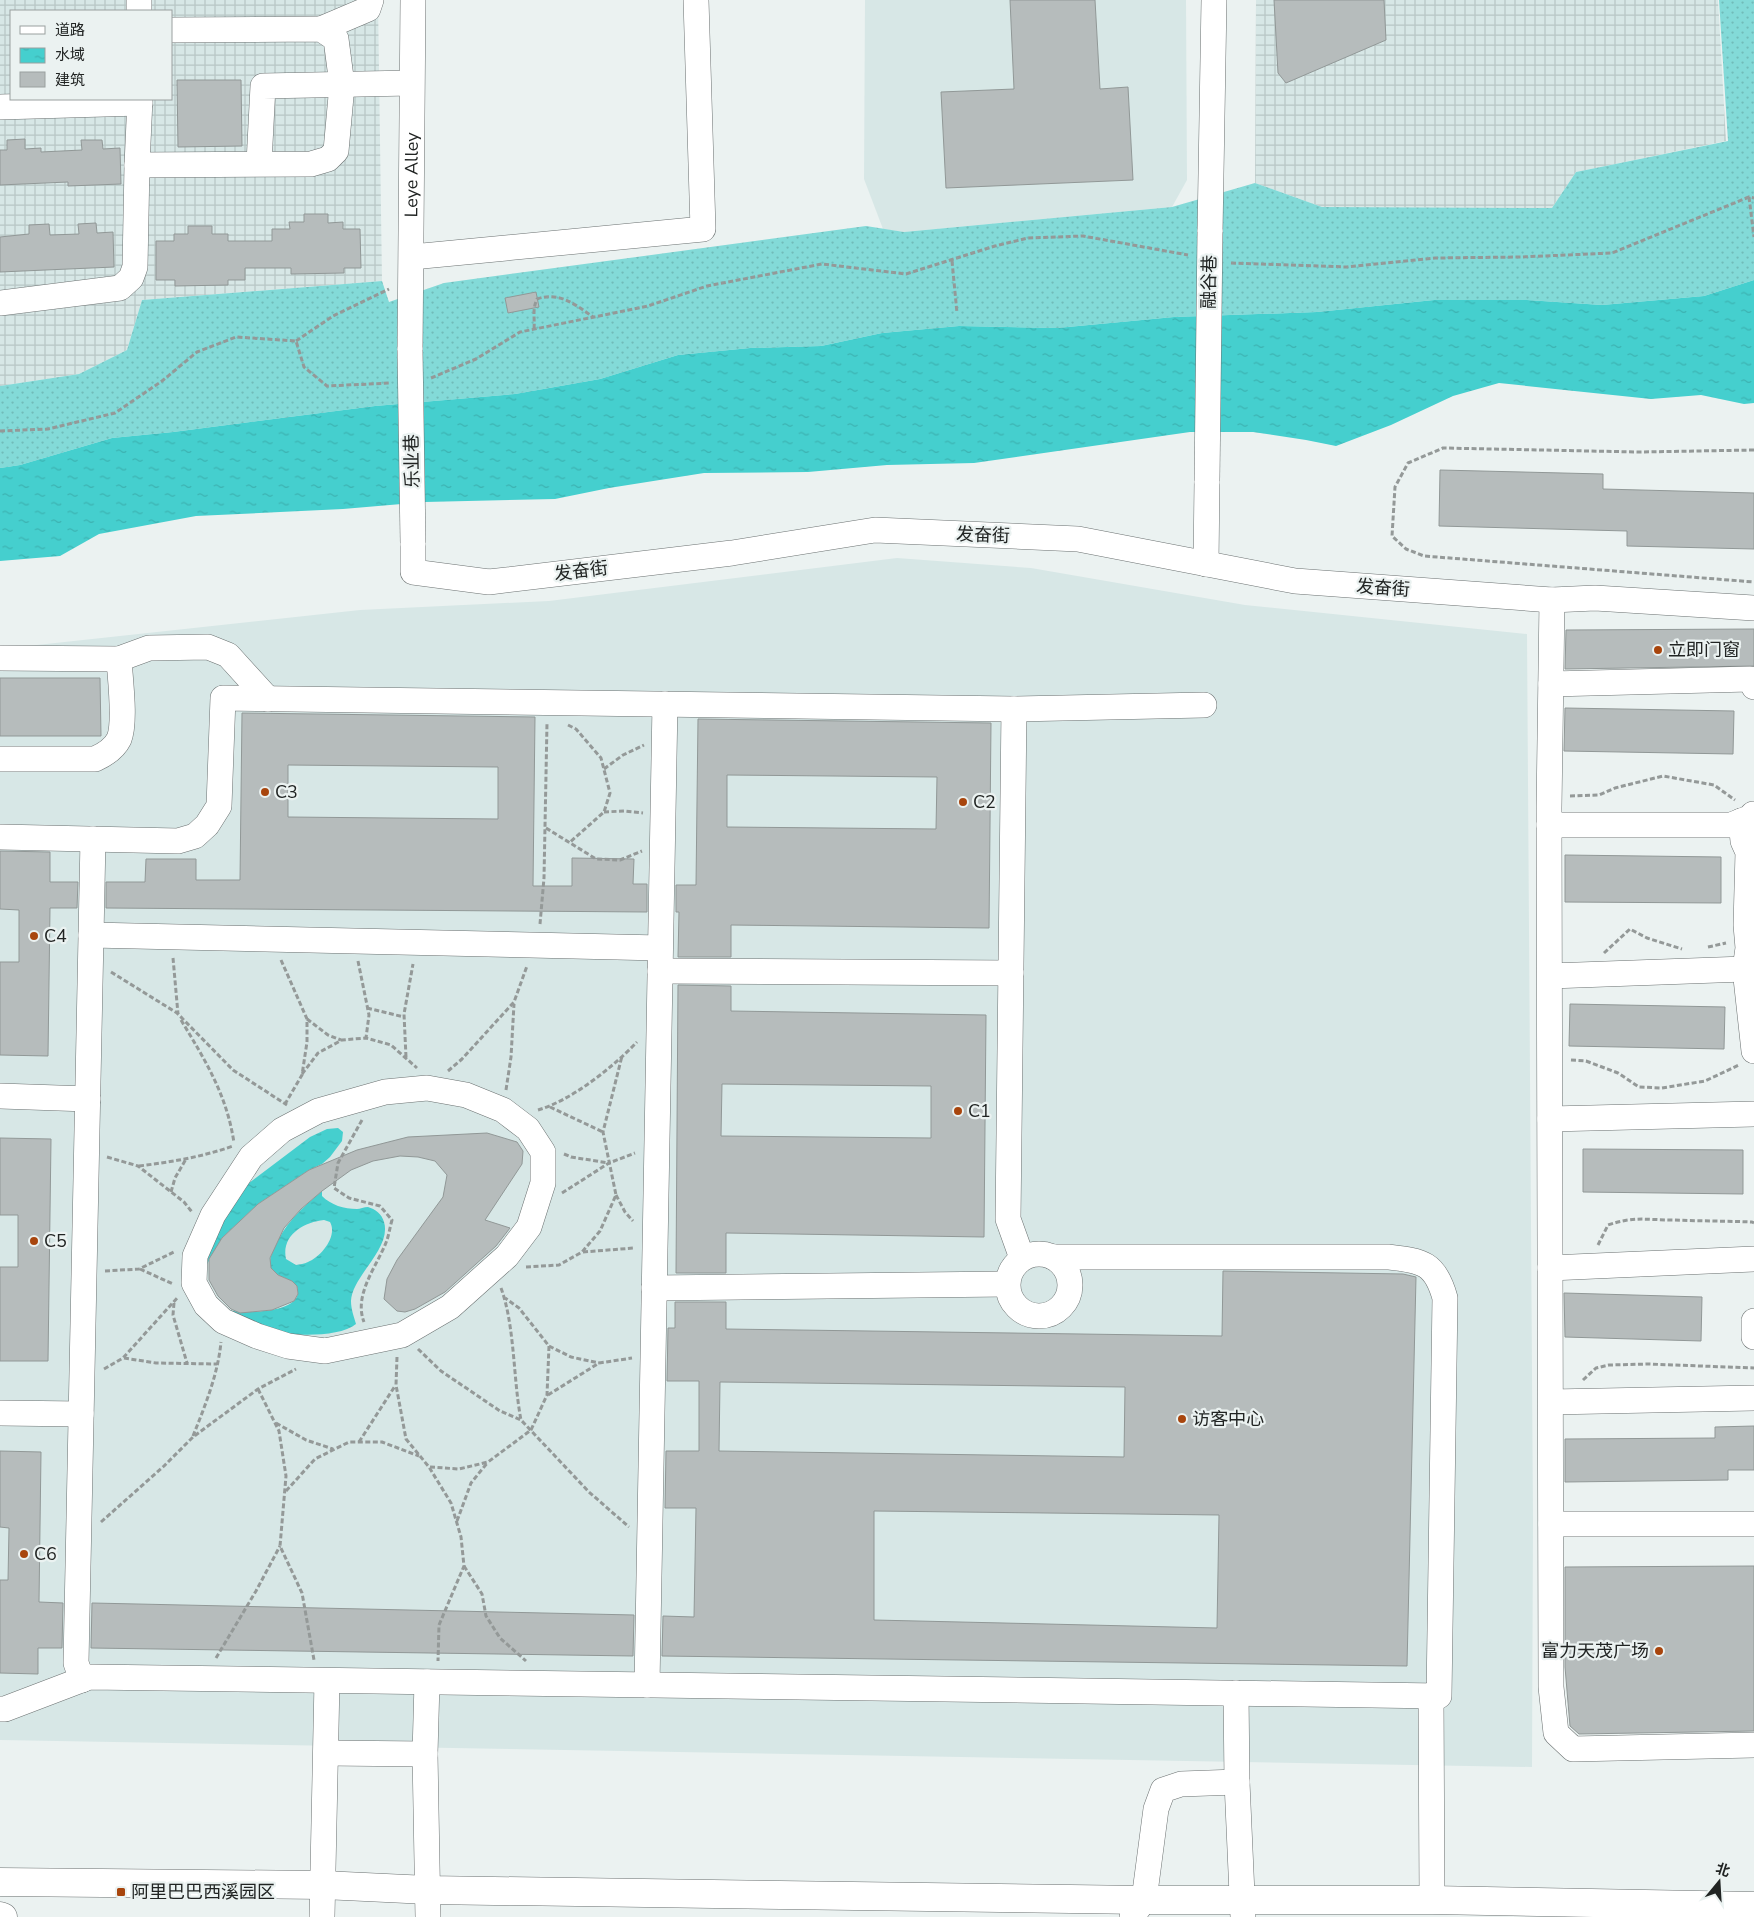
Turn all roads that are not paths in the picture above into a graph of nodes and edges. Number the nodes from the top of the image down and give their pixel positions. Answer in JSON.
{"nodes":[{"id":1,"x":371,"y":0,"type":"edge"},
{"id":2,"x":413,"y":0,"type":"edge"},
{"id":3,"x":696,"y":0,"type":"edge"},
{"id":4,"x":1214,"y":0,"type":"edge"},
{"id":5,"x":321,"y":29,"type":"junction"},
{"id":6,"x":172,"y":30,"type":"edge"},
{"id":7,"x":411,"y":83,"type":"junction"},
{"id":8,"x":342,"y":85,"type":"junction"},
{"id":9,"x":140,"y":101,"type":"edge"},
{"id":10,"x":0,"y":107,"type":"edge"},
{"id":11,"x":259,"y":163,"type":"junction"},
{"id":12,"x":137,"y":165,"type":"junction"},
{"id":13,"x":412,"y":268,"type":"junction"},
{"id":14,"x":0,"y":303,"type":"edge"},
{"id":15,"x":410,"y":350,"type":"joint"},
{"id":16,"x":1206,"y":564,"type":"junction"},
{"id":17,"x":413,"y":572,"type":"joint"},
{"id":18,"x":1552,"y":600,"type":"junction"},
{"id":19,"x":1754,"y":608,"type":"edge"},
{"id":20,"x":0,"y":658,"type":"edge"},
{"id":21,"x":119,"y":659,"type":"junction"},
{"id":22,"x":1551,"y":684,"type":"junction"},
{"id":23,"x":1754,"y":687,"type":"edge"},
{"id":24,"x":268,"y":699,"type":"junction"},
{"id":25,"x":665,"y":704,"type":"junction"},
{"id":26,"x":1204,"y":705,"type":"dead end"},
{"id":27,"x":1014,"y":709,"type":"junction"},
{"id":28,"x":0,"y":759,"type":"edge"},
{"id":29,"x":1748,"y":817,"type":"edge"},
{"id":30,"x":1549,"y":826,"type":"junction"},
{"id":31,"x":0,"y":837,"type":"edge"},
{"id":32,"x":93,"y":839,"type":"junction"},
{"id":33,"x":91,"y":935,"type":"junction"},
{"id":34,"x":660,"y":959,"type":"junction"},
{"id":35,"x":1745,"y":970,"type":"junction"},
{"id":36,"x":1011,"y":973,"type":"junction"},
{"id":37,"x":1550,"y":976,"type":"junction"},
{"id":38,"x":1750,"y":1057,"type":"edge"},
{"id":39,"x":0,"y":1096,"type":"edge"},
{"id":40,"x":88,"y":1099,"type":"junction"},
{"id":41,"x":1754,"y":1114,"type":"edge"},
{"id":42,"x":1550,"y":1119,"type":"junction"},
{"id":43,"x":1053,"y":1257,"type":"junction"},
{"id":44,"x":1022,"y":1258,"type":"junction"},
{"id":45,"x":1754,"y":1259,"type":"edge"},
{"id":46,"x":1550,"y":1268,"type":"junction"},
{"id":47,"x":1007,"y":1284,"type":"junction"},
{"id":48,"x":654,"y":1288,"type":"junction"},
{"id":49,"x":1754,"y":1321,"type":"edge"},
{"id":50,"x":1754,"y":1337,"type":"edge"},
{"id":51,"x":372,"y":1342,"type":"joint"},
{"id":52,"x":1754,"y":1398,"type":"edge"},
{"id":53,"x":1556,"y":1402,"type":"junction"},
{"id":54,"x":0,"y":1413,"type":"edge"},
{"id":55,"x":81,"y":1414,"type":"junction"},
{"id":56,"x":1551,"y":1524,"type":"junction"},
{"id":57,"x":1754,"y":1524,"type":"edge"},
{"id":58,"x":82,"y":1680,"type":"junction"},
{"id":59,"x":322,"y":1680,"type":"junction"},
{"id":60,"x":432,"y":1682,"type":"junction"},
{"id":61,"x":646,"y":1685,"type":"junction"},
{"id":62,"x":1236,"y":1693,"type":"junction"},
{"id":63,"x":1431,"y":1696,"type":"junction"},
{"id":64,"x":0,"y":1709,"type":"edge"},
{"id":65,"x":1754,"y":1745,"type":"edge"},
{"id":66,"x":326,"y":1753,"type":"junction"},
{"id":67,"x":425,"y":1754,"type":"junction"},
{"id":68,"x":1237,"y":1782,"type":"junction"},
{"id":69,"x":0,"y":1882,"type":"edge"},
{"id":70,"x":323,"y":1886,"type":"junction"},
{"id":71,"x":428,"y":1890,"type":"junction"},
{"id":72,"x":1432,"y":1900,"type":"junction"},
{"id":73,"x":1754,"y":1906,"type":"edge"},
{"id":74,"x":1138,"y":1908,"type":"edge"},
{"id":75,"x":1242,"y":1908,"type":"edge"},
{"id":76,"x":322,"y":1917,"type":"edge"},
{"id":77,"x":428,"y":1917,"type":"edge"},
{"id":78,"x":1200,"y":1917,"type":"edge"}],
"edges":[{"from":1,"to":5,"type":"street"},
{"from":2,"to":7,"type":"street","name":"Leye Alley"},
{"from":3,"to":13,"type":"street"},
{"from":4,"to":16,"type":"street","name":"融谷巷","bridge":true},
{"from":5,"to":6,"type":"street"},
{"from":5,"to":8,"type":"street"},
{"from":7,"to":8,"type":"street"},
{"from":7,"to":13,"type":"street","name":"Leye Alley"},
{"from":8,"to":11,"type":"street"},
{"from":8,"to":11,"type":"street"},
{"from":9,"to":10,"type":"street"},
{"from":9,"to":12,"type":"street"},
{"from":11,"to":12,"type":"street"},
{"from":12,"to":14,"type":"street"},
{"from":13,"to":15,"type":"street","name":"Leye Alley"},
{"from":15,"to":17,"type":"street","name":"乐业巷","bridge":true},
{"from":16,"to":17,"type":"street","name":"发奋街"},
{"from":16,"to":18,"type":"street","name":"发奋街"},
{"from":18,"to":19,"type":"street","name":"发奋街"},
{"from":18,"to":22,"type":"street"},
{"from":20,"to":21,"type":"street"},
{"from":21,"to":24,"type":"street"},
{"from":21,"to":28,"type":"street"},
{"from":22,"to":23,"type":"street"},
{"from":22,"to":30,"type":"street"},
{"from":24,"to":25,"type":"street"},
{"from":24,"to":32,"type":"street"},
{"from":25,"to":27,"type":"street"},
{"from":25,"to":34,"type":"street"},
{"from":26,"to":27,"type":"street"},
{"from":27,"to":36,"type":"street"},
{"from":29,"to":30,"type":"street"},
{"from":29,"to":35,"type":"street"},
{"from":30,"to":37,"type":"street"},
{"from":31,"to":32,"type":"street"},
{"from":32,"to":33,"type":"street"},
{"from":33,"to":34,"type":"street"},
{"from":33,"to":40,"type":"street"},
{"from":34,"to":36,"type":"street"},
{"from":34,"to":48,"type":"street"},
{"from":35,"to":37,"type":"street"},
{"from":35,"to":38,"type":"street"},
{"from":36,"to":44,"type":"street"},
{"from":37,"to":42,"type":"street"},
{"from":39,"to":40,"type":"street"},
{"from":40,"to":55,"type":"street"},
{"from":41,"to":42,"type":"street"},
{"from":42,"to":46,"type":"street"},
{"from":43,"to":44,"type":"street"},
{"from":43,"to":47,"type":"street"},
{"from":43,"to":63,"type":"street"},
{"from":44,"to":47,"type":"street"},
{"from":45,"to":46,"type":"street"},
{"from":46,"to":53,"type":"street"},
{"from":47,"to":48,"type":"street"},
{"from":48,"to":61,"type":"street"},
{"from":49,"to":50,"type":"street"},
{"from":51,"to":51,"type":"street"},
{"from":52,"to":53,"type":"street"},
{"from":53,"to":56,"type":"street"},
{"from":54,"to":55,"type":"street"},
{"from":55,"to":58,"type":"street"},
{"from":56,"to":57,"type":"street"},
{"from":56,"to":65,"type":"street"},
{"from":58,"to":59,"type":"street"},
{"from":58,"to":64,"type":"street"},
{"from":59,"to":60,"type":"street"},
{"from":59,"to":66,"type":"street"},
{"from":60,"to":61,"type":"street"},
{"from":60,"to":67,"type":"street"},
{"from":61,"to":62,"type":"street"},
{"from":62,"to":63,"type":"street"},
{"from":62,"to":68,"type":"street"},
{"from":63,"to":72,"type":"street"},
{"from":66,"to":67,"type":"street"},
{"from":66,"to":70,"type":"street"},
{"from":67,"to":71,"type":"street"},
{"from":68,"to":74,"type":"street"},
{"from":68,"to":75,"type":"street"},
{"from":69,"to":70,"type":"main road"},
{"from":70,"to":71,"type":"main road"},
{"from":70,"to":76,"type":"street"},
{"from":71,"to":74,"type":"main road"},
{"from":71,"to":77,"type":"street"},
{"from":72,"to":73,"type":"main road"},
{"from":72,"to":75,"type":"main road"},
{"from":74,"to":75,"type":"main road"},
{"from":74,"to":78,"type":"main road"}]}
